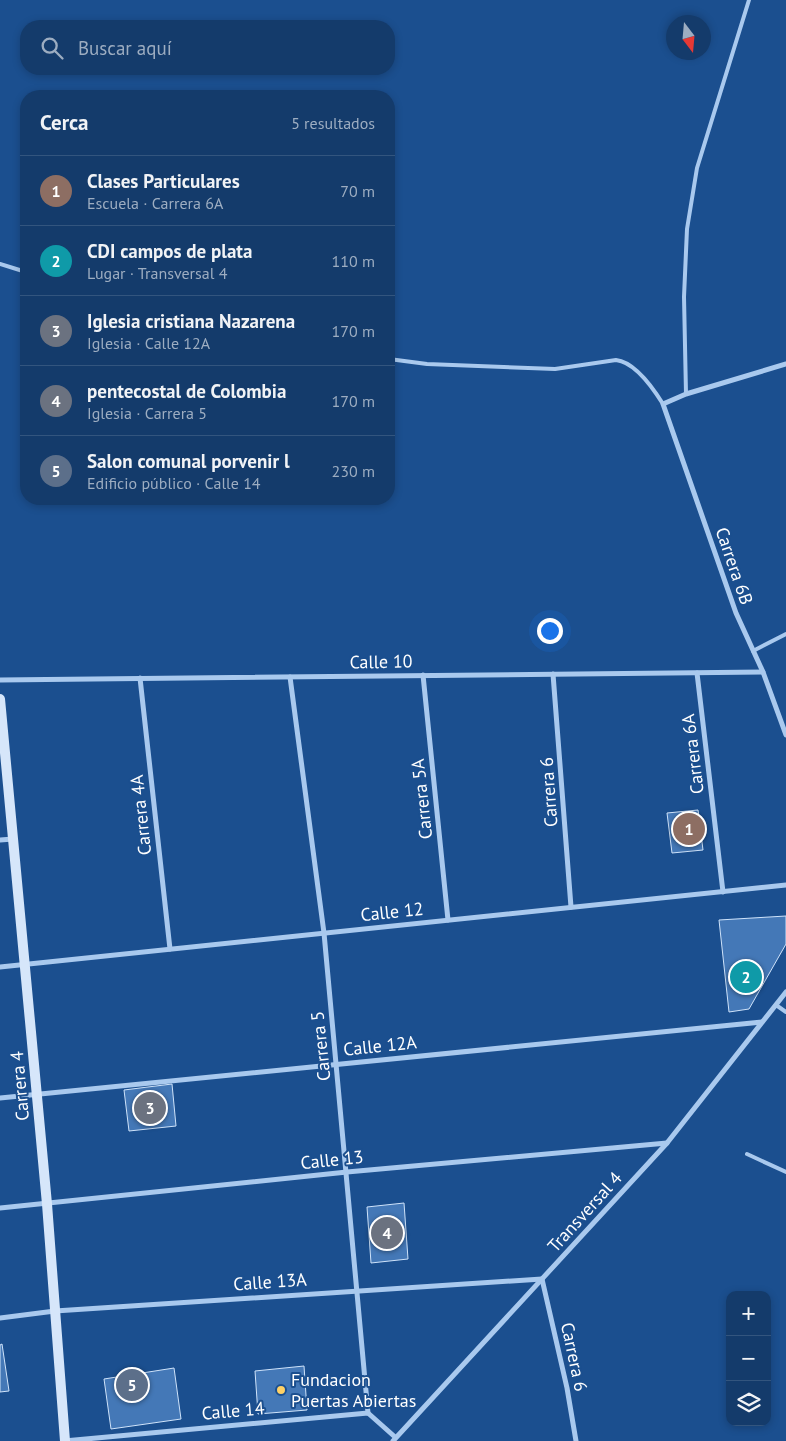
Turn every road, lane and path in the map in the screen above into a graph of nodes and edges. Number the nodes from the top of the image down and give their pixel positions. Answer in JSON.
{"nodes":[{"id":1,"x":748,"y":0,"type":"edge"},
{"id":2,"x":0,"y":264,"type":"edge"},
{"id":3,"x":20,"y":270,"type":"edge"},
{"id":4,"x":395,"y":360,"type":"edge"},
{"id":5,"x":786,"y":364,"type":"edge"},
{"id":6,"x":686,"y":394,"type":"junction"},
{"id":7,"x":663,"y":404,"type":"junction"},
{"id":8,"x":786,"y":634,"type":"edge"},
{"id":9,"x":753,"y":651,"type":"junction"},
{"id":10,"x":763,"y":672,"type":"junction"},
{"id":11,"x":697,"y":673,"type":"junction"},
{"id":12,"x":553,"y":674,"type":"junction"},
{"id":13,"x":423,"y":676,"type":"junction"},
{"id":14,"x":290,"y":677,"type":"junction"},
{"id":15,"x":140,"y":678,"type":"junction"},
{"id":16,"x":0,"y":680,"type":"edge"},
{"id":17,"x":0,"y":700,"type":"edge"},
{"id":18,"x":1,"y":722,"type":"edge"},
{"id":19,"x":786,"y":735,"type":"edge"},
{"id":20,"x":13,"y":839,"type":"junction"},
{"id":21,"x":0,"y":840,"type":"edge"},
{"id":22,"x":786,"y":885,"type":"edge"},
{"id":23,"x":723,"y":892,"type":"junction"},
{"id":24,"x":571,"y":908,"type":"junction"},
{"id":25,"x":448,"y":920,"type":"junction"},
{"id":26,"x":324,"y":933,"type":"junction"},
{"id":27,"x":170,"y":949,"type":"junction"},
{"id":28,"x":25,"y":964,"type":"junction"},
{"id":29,"x":0,"y":967,"type":"edge"},
{"id":30,"x":786,"y":992,"type":"edge"},
{"id":31,"x":776,"y":1005,"type":"junction"},
{"id":32,"x":786,"y":1012,"type":"edge"},
{"id":33,"x":762,"y":1022,"type":"junction"},
{"id":34,"x":337,"y":1064,"type":"junction"},
{"id":35,"x":37,"y":1094,"type":"junction"},
{"id":36,"x":0,"y":1098,"type":"edge"},
{"id":37,"x":667,"y":1143,"type":"junction"},
{"id":38,"x":747,"y":1154,"type":"dead end"},
{"id":39,"x":347,"y":1172,"type":"junction"},
{"id":40,"x":786,"y":1172,"type":"edge"},
{"id":41,"x":47,"y":1204,"type":"junction"},
{"id":42,"x":0,"y":1208,"type":"edge"},
{"id":43,"x":542,"y":1279,"type":"junction"},
{"id":44,"x":356,"y":1290,"type":"junction"},
{"id":45,"x":55,"y":1311,"type":"junction"},
{"id":46,"x":0,"y":1318,"type":"edge"},
{"id":47,"x":368,"y":1413,"type":"junction"},
{"id":48,"x":394,"y":1439,"type":"edge"},
{"id":49,"x":65,"y":1441,"type":"edge"},
{"id":50,"x":576,"y":1441,"type":"edge"}],
"edges":[{"from":1,"to":6,"type":"lane"},
{"from":2,"to":3,"type":"lane"},
{"from":4,"to":7,"type":"lane"},
{"from":5,"to":6,"type":"street"},
{"from":6,"to":7,"type":"street"},
{"from":7,"to":9,"type":"street","name":"Carrera 6B"},
{"from":8,"to":9,"type":"lane"},
{"from":9,"to":10,"type":"street","name":"Carrera 6B"},
{"from":10,"to":11,"type":"street","name":"Calle 10"},
{"from":10,"to":19,"type":"street","name":"Carrera 6B"},
{"from":11,"to":12,"type":"street","name":"Calle 10"},
{"from":11,"to":23,"type":"street","name":"Carrera 6A"},
{"from":12,"to":13,"type":"street","name":"Calle 10"},
{"from":12,"to":24,"type":"street","name":"Carrera 6"},
{"from":13,"to":14,"type":"street","name":"Calle 10"},
{"from":13,"to":25,"type":"street","name":"Carrera 5A"},
{"from":14,"to":15,"type":"street","name":"Calle 10"},
{"from":14,"to":26,"type":"street","name":"Carrera 5"},
{"from":15,"to":16,"type":"street","name":"Calle 10"},
{"from":15,"to":27,"type":"street","name":"Carrera 4A"},
{"from":17,"to":18,"type":"street","name":"Carrera 4"},
{"from":18,"to":20,"type":"street","name":"Carrera 4"},
{"from":20,"to":21,"type":"street"},
{"from":20,"to":28,"type":"street","name":"Carrera 4"},
{"from":22,"to":23,"type":"street","name":"Calle 12"},
{"from":23,"to":24,"type":"street","name":"Calle 12"},
{"from":24,"to":25,"type":"street","name":"Calle 12"},
{"from":25,"to":26,"type":"street","name":"Calle 12"},
{"from":26,"to":27,"type":"street","name":"Calle 12"},
{"from":26,"to":34,"type":"street","name":"Carrera 5"},
{"from":27,"to":28,"type":"street","name":"Calle 12"},
{"from":28,"to":29,"type":"street","name":"Calle 12"},
{"from":28,"to":35,"type":"street","name":"Carrera 4"},
{"from":30,"to":31,"type":"street","name":"Transversal 4"},
{"from":31,"to":32,"type":"lane"},
{"from":31,"to":33,"type":"street","name":"Transversal 4"},
{"from":33,"to":34,"type":"street","name":"Calle 12A"},
{"from":33,"to":37,"type":"street","name":"Transversal 4"},
{"from":34,"to":35,"type":"street","name":"Calle 12A"},
{"from":34,"to":39,"type":"street","name":"Carrera 5"},
{"from":35,"to":36,"type":"street","name":"Calle 12A"},
{"from":35,"to":41,"type":"street","name":"Carrera 4"},
{"from":37,"to":39,"type":"street","name":"Calle 13"},
{"from":37,"to":43,"type":"street","name":"Transversal 4"},
{"from":38,"to":40,"type":"lane"},
{"from":39,"to":41,"type":"street","name":"Calle 13"},
{"from":39,"to":44,"type":"street","name":"Carrera 5"},
{"from":41,"to":42,"type":"street","name":"Calle 13"},
{"from":41,"to":45,"type":"street","name":"Carrera 4"},
{"from":43,"to":44,"type":"street","name":"Calle 13A"},
{"from":43,"to":48,"type":"street","name":"Transversal 4"},
{"from":43,"to":50,"type":"street","name":"Carrera 6"},
{"from":44,"to":45,"type":"street","name":"Calle 13A"},
{"from":44,"to":47,"type":"street","name":"Carrera 5"},
{"from":45,"to":46,"type":"street","name":"Calle 13A"},
{"from":45,"to":49,"type":"street","name":"Carrera 4"},
{"from":47,"to":48,"type":"street"},
{"from":47,"to":49,"type":"street","name":"Calle 14"}]}
